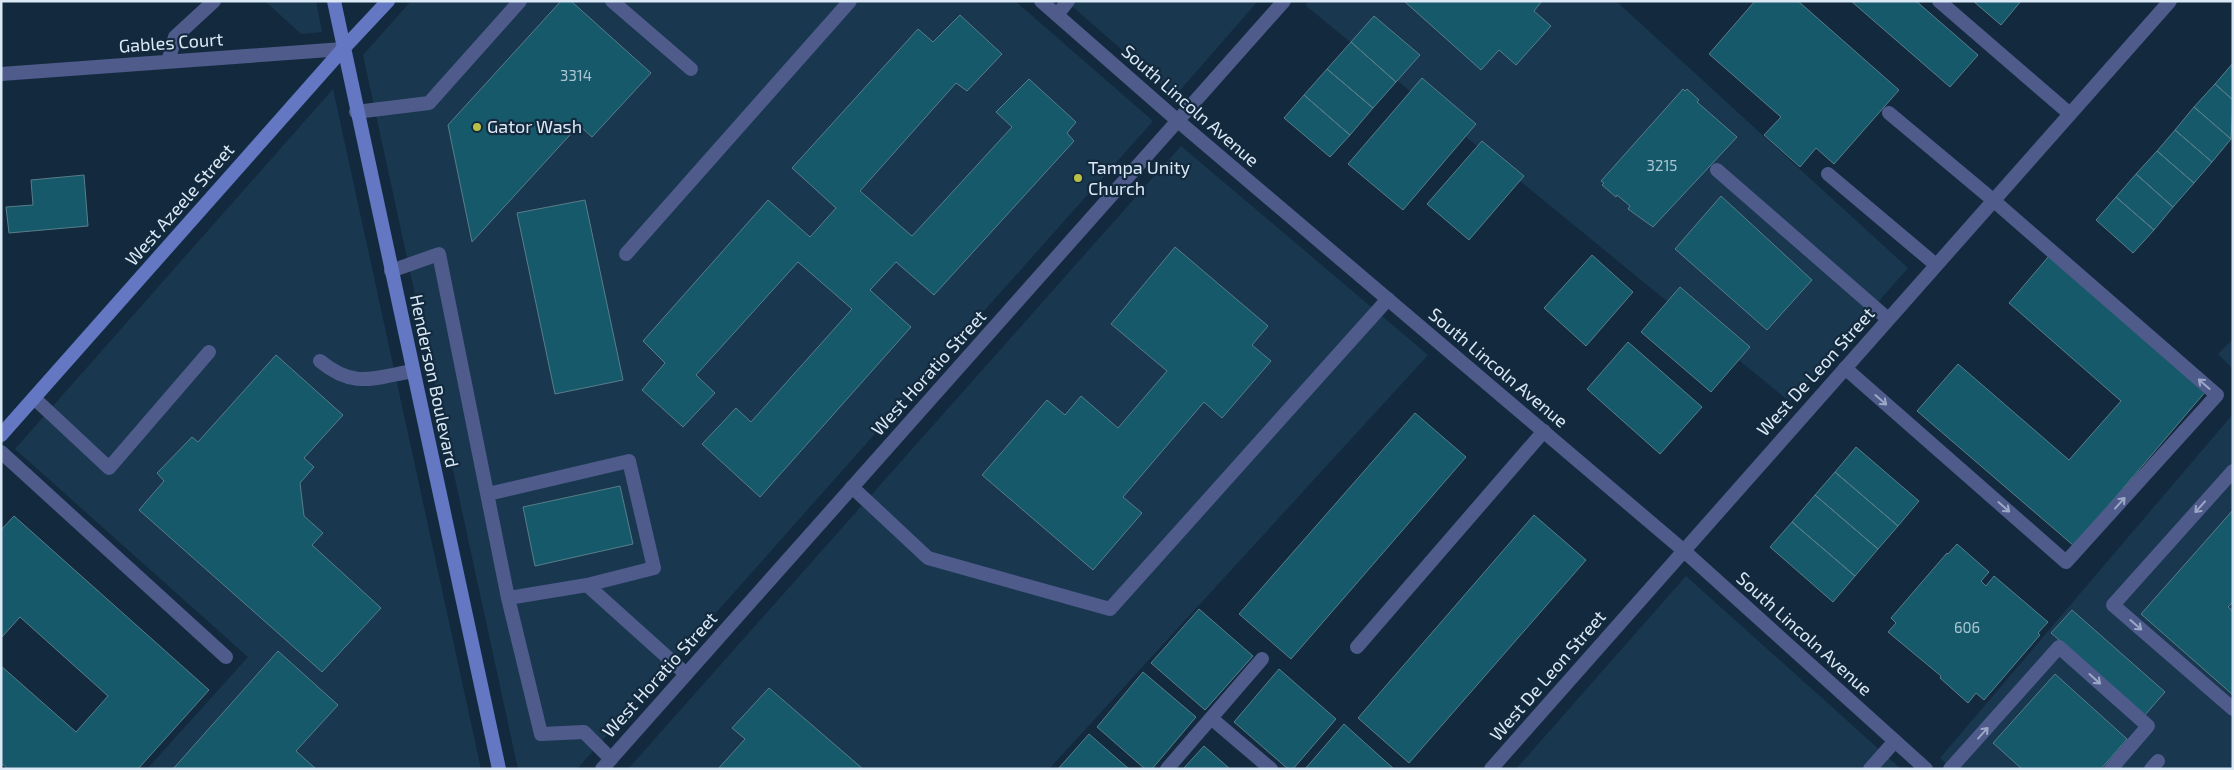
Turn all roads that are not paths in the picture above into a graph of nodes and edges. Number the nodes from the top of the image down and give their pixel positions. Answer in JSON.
{"nodes":[{"id":1,"x":214,"y":1,"type":"edge"},
{"id":2,"x":334,"y":1,"type":"edge"},
{"id":3,"x":388,"y":1,"type":"edge"},
{"id":4,"x":520,"y":1,"type":"edge"},
{"id":5,"x":612,"y":1,"type":"edge"},
{"id":6,"x":850,"y":1,"type":"edge"},
{"id":7,"x":1041,"y":1,"type":"edge"},
{"id":8,"x":1068,"y":1,"type":"edge"},
{"id":9,"x":1284,"y":1,"type":"edge"},
{"id":10,"x":1939,"y":1,"type":"edge"},
{"id":11,"x":2170,"y":1,"type":"edge"},
{"id":12,"x":1057,"y":15,"type":"junction"},
{"id":13,"x":343,"y":49,"type":"junction"},
{"id":14,"x":168,"y":62,"type":"junction"},
{"id":15,"x":691,"y":68,"type":"dead end"},
{"id":16,"x":1,"y":74,"type":"edge"},
{"id":17,"x":356,"y":112,"type":"junction"},
{"id":18,"x":1889,"y":114,"type":"dead end"},
{"id":19,"x":2070,"y":114,"type":"junction"},
{"id":20,"x":1178,"y":121,"type":"junction"},
{"id":21,"x":1717,"y":170,"type":"dead end"},
{"id":22,"x":1828,"y":174,"type":"dead end"},
{"id":23,"x":1994,"y":200,"type":"junction"},
{"id":24,"x":626,"y":254,"type":"dead end"},
{"id":25,"x":1936,"y":265,"type":"junction"},
{"id":26,"x":391,"y":271,"type":"junction"},
{"id":27,"x":1388,"y":299,"type":"junction"},
{"id":28,"x":1888,"y":319,"type":"junction"},
{"id":29,"x":208,"y":352,"type":"dead end"},
{"id":30,"x":320,"y":361,"type":"dead end"},
{"id":31,"x":1845,"y":368,"type":"junction"},
{"id":32,"x":413,"y":371,"type":"junction"},
{"id":33,"x":34,"y":398,"type":"junction"},
{"id":34,"x":1544,"y":431,"type":"junction"},
{"id":35,"x":1,"y":435,"type":"edge"},
{"id":36,"x":1,"y":452,"type":"edge"},
{"id":37,"x":2233,"y":470,"type":"edge"},
{"id":38,"x":852,"y":487,"type":"junction"},
{"id":39,"x":488,"y":494,"type":"junction"},
{"id":40,"x":1684,"y":550,"type":"junction"},
{"id":41,"x":587,"y":585,"type":"junction"},
{"id":42,"x":508,"y":598,"type":"junction"},
{"id":43,"x":1357,"y":648,"type":"dead end"},
{"id":44,"x":226,"y":657,"type":"dead end"},
{"id":45,"x":1262,"y":659,"type":"dead end"},
{"id":46,"x":686,"y":674,"type":"junction"},
{"id":47,"x":2233,"y":709,"type":"edge"},
{"id":48,"x":1211,"y":718,"type":"junction"},
{"id":49,"x":1895,"y":741,"type":"junction"},
{"id":50,"x":607,"y":764,"type":"edge"},
{"id":51,"x":499,"y":769,"type":"edge"},
{"id":52,"x":1167,"y":769,"type":"edge"},
{"id":53,"x":1271,"y":769,"type":"edge"},
{"id":54,"x":1491,"y":769,"type":"edge"},
{"id":55,"x":1870,"y":769,"type":"edge"},
{"id":56,"x":1926,"y":769,"type":"edge"},
{"id":57,"x":1950,"y":769,"type":"edge"},
{"id":58,"x":2111,"y":769,"type":"edge"}],
"edges":[{"from":1,"to":14,"type":"street"},
{"from":2,"to":13,"type":"main road","name":"Henderson Boulevard"},
{"from":3,"to":13,"type":"main road","name":"West Azeele Street"},
{"from":4,"to":17,"type":"street"},
{"from":5,"to":15,"type":"street"},
{"from":6,"to":24,"type":"street"},
{"from":7,"to":12,"type":"street","name":"South Lincoln Avenue"},
{"from":8,"to":12,"type":"street"},
{"from":9,"to":20,"type":"street","name":"West Horatio Street"},
{"from":10,"to":19,"type":"street"},
{"from":11,"to":19,"type":"street","name":"West De Leon Street"},
{"from":12,"to":20,"type":"street","name":"South Lincoln Avenue"},
{"from":13,"to":14,"type":"street","name":"Gables Court"},
{"from":13,"to":17,"type":"main road","name":"Henderson Boulevard"},
{"from":13,"to":33,"type":"main road","name":"West Azeele Street"},
{"from":14,"to":16,"type":"street","name":"Gables Court"},
{"from":17,"to":26,"type":"main road","name":"Henderson Boulevard"},
{"from":18,"to":23,"type":"street"},
{"from":19,"to":23,"type":"street","name":"West De Leon Street"},
{"from":20,"to":27,"type":"street","name":"South Lincoln Avenue"},
{"from":20,"to":38,"type":"street","name":"West Horatio Street"},
{"from":21,"to":28,"type":"street"},
{"from":22,"to":25,"type":"street"},
{"from":23,"to":25,"type":"street","name":"West De Leon Street"},
{"from":31,"to":23,"type":"street","one_way":true},
{"from":25,"to":28,"type":"street","name":"West De Leon Street"},
{"from":26,"to":32,"type":"main road","name":"Henderson Boulevard"},
{"from":26,"to":39,"type":"street"},
{"from":27,"to":34,"type":"street","name":"South Lincoln Avenue"},
{"from":27,"to":38,"type":"street"},
{"from":28,"to":31,"type":"street","name":"West De Leon Street"},
{"from":29,"to":33,"type":"street"},
{"from":30,"to":32,"type":"street"},
{"from":31,"to":40,"type":"street","name":"West De Leon Street"},
{"from":32,"to":51,"type":"main road","name":"Henderson Boulevard"},
{"from":33,"to":35,"type":"main road","name":"West Azeele Street"},
{"from":34,"to":40,"type":"street","name":"South Lincoln Avenue"},
{"from":34,"to":43,"type":"street"},
{"from":36,"to":44,"type":"street"},
{"from":37,"to":47,"type":"street","one_way":true},
{"from":38,"to":46,"type":"street","name":"West Horatio Street"},
{"from":39,"to":41,"type":"street"},
{"from":39,"to":42,"type":"street"},
{"from":40,"to":49,"type":"street","name":"South Lincoln Avenue"},
{"from":40,"to":54,"type":"street","name":"West De Leon Street"},
{"from":41,"to":42,"type":"street"},
{"from":41,"to":46,"type":"street"},
{"from":42,"to":50,"type":"street"},
{"from":45,"to":48,"type":"street"},
{"from":46,"to":50,"type":"street","name":"West Horatio Street"},
{"from":48,"to":52,"type":"street"},
{"from":48,"to":53,"type":"street"},
{"from":49,"to":55,"type":"street"},
{"from":49,"to":56,"type":"street","name":"South Lincoln Avenue"},
{"from":57,"to":58,"type":"street","one_way":true}]}
